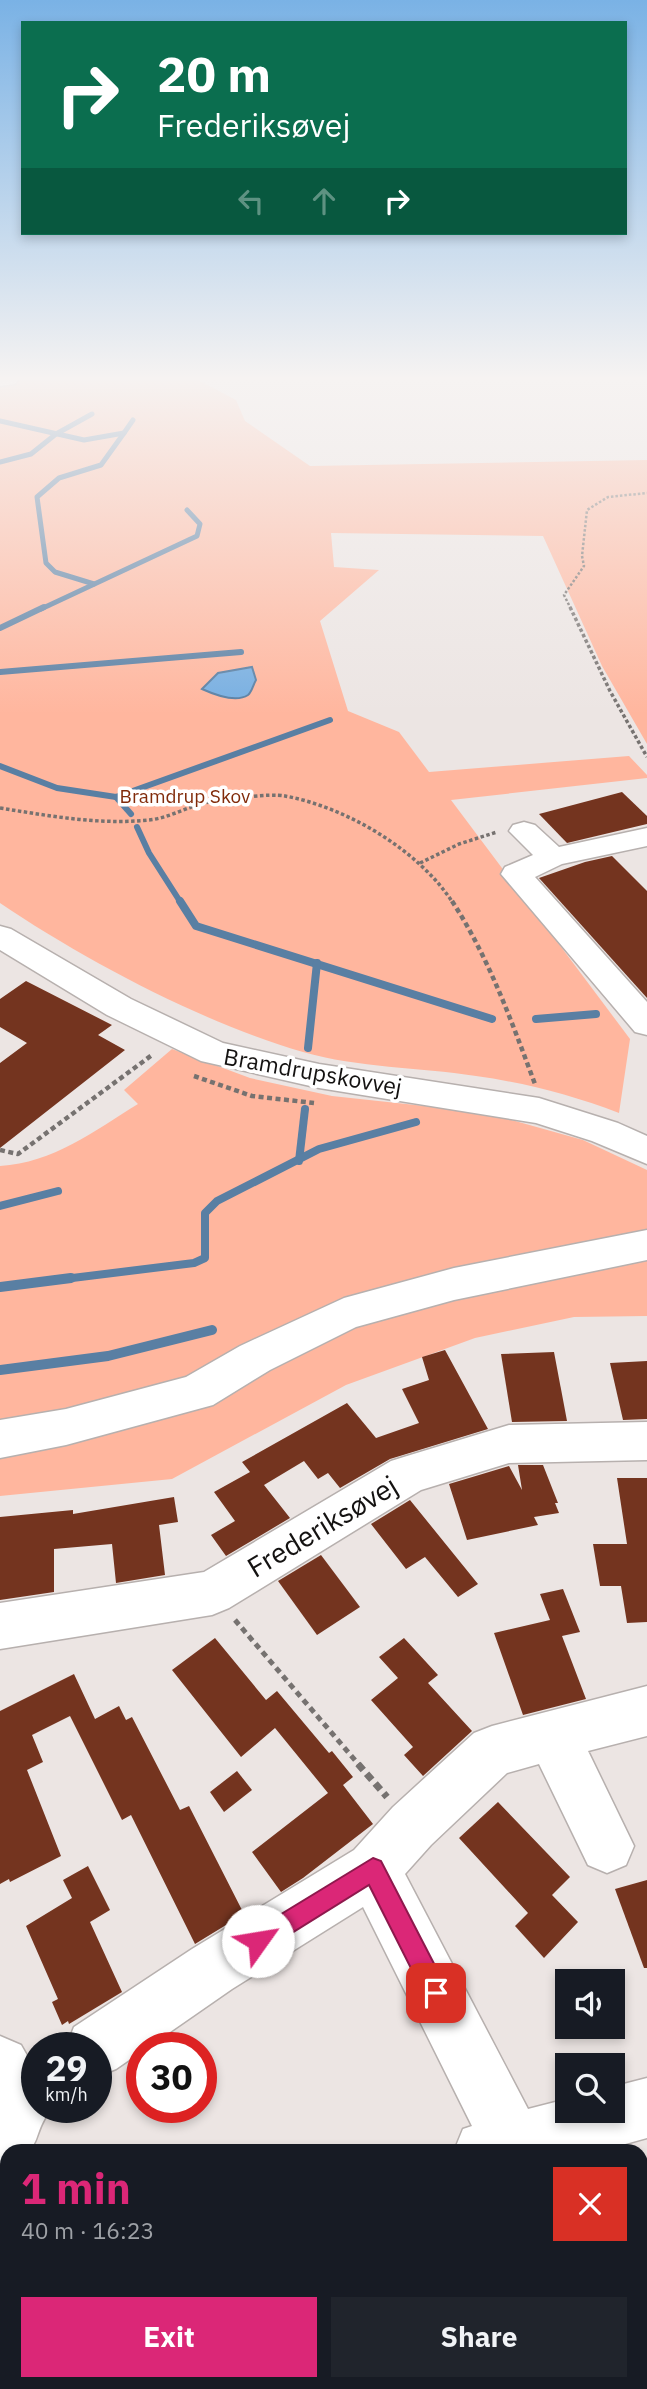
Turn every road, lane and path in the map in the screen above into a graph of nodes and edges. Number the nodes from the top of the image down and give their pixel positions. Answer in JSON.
{"nodes":[{"id":1,"x":647,"y":493,"type":"edge"},
{"id":2,"x":647,"y":757,"type":"edge"},
{"id":3,"x":0,"y":808,"type":"edge"},
{"id":4,"x":524,"y":831,"type":"joint"},
{"id":5,"x":647,"y":837,"type":"edge"},
{"id":6,"x":553,"y":858,"type":"junction"},
{"id":7,"x":420,"y":863,"type":"junction"},
{"id":8,"x":0,"y":936,"type":"edge"},
{"id":9,"x":647,"y":1024,"type":"edge"},
{"id":10,"x":152,"y":1055,"type":"dead end"},
{"id":11,"x":539,"y":1111,"type":"junction"},
{"id":12,"x":0,"y":1150,"type":"edge"},
{"id":13,"x":647,"y":1151,"type":"edge"},
{"id":14,"x":647,"y":1245,"type":"edge"},
{"id":15,"x":0,"y":1439,"type":"edge"},
{"id":16,"x":647,"y":1441,"type":"edge"},
{"id":17,"x":212,"y":1593,"type":"junction"},
{"id":18,"x":0,"y":1626,"type":"edge"},
{"id":19,"x":647,"y":1711,"type":"edge"},
{"id":20,"x":552,"y":1735,"type":"junction"},
{"id":21,"x":412,"y":1826,"type":"junction"},
{"id":22,"x":607,"y":1846,"type":"dead end"},
{"id":23,"x":373,"y":1869,"type":"junction"},
{"id":24,"x":112,"y":2037,"type":"edge"},
{"id":25,"x":647,"y":2108,"type":"edge"},
{"id":26,"x":497,"y":2144,"type":"edge"},
{"id":27,"x":506,"y":2144,"type":"edge"}],
"edges":[{"from":1,"to":2,"type":"path"},
{"from":3,"to":7,"type":"path"},
{"from":4,"to":6,"type":"street"},
{"from":4,"to":7,"type":"path"},
{"from":5,"to":6,"type":"street"},
{"from":6,"to":9,"type":"street"},
{"from":7,"to":11,"type":"path"},
{"from":8,"to":11,"type":"street","name":"Bramdrupskovvej"},
{"from":10,"to":12,"type":"path"},
{"from":11,"to":13,"type":"street","name":"Bramdrupskovvej"},
{"from":14,"to":15,"type":"street"},
{"from":16,"to":17,"type":"street","name":"Frederiksøvej"},
{"from":17,"to":18,"type":"street","name":"Frederiksøvej"},
{"from":17,"to":21,"type":"path"},
{"from":19,"to":20,"type":"street"},
{"from":20,"to":21,"type":"street"},
{"from":20,"to":22,"type":"street"},
{"from":21,"to":23,"type":"street"},
{"from":23,"to":24,"type":"street"},
{"from":23,"to":26,"type":"street"},
{"from":25,"to":27,"type":"street"}]}
